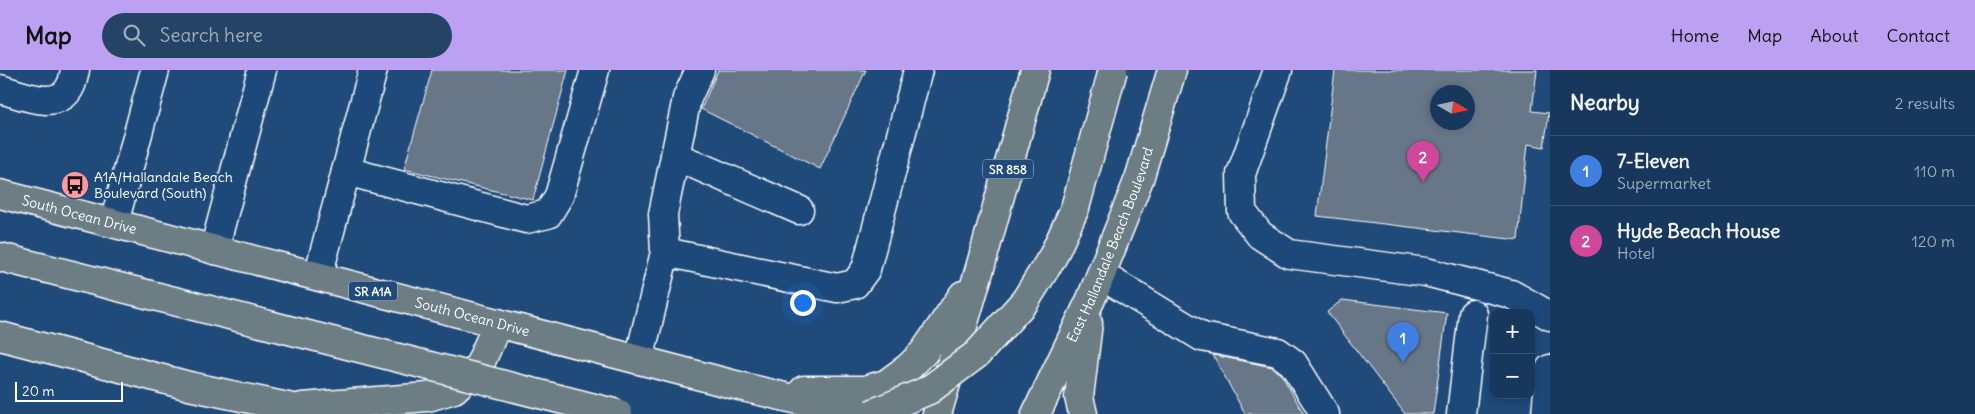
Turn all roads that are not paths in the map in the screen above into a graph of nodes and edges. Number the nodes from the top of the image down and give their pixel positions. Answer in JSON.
{"nodes":[{"id":1,"x":75,"y":70,"type":"edge"},
{"id":2,"x":155,"y":70,"type":"edge"},
{"id":3,"x":262,"y":70,"type":"edge"},
{"id":4,"x":373,"y":70,"type":"edge"},
{"id":5,"x":594,"y":70,"type":"edge"},
{"id":6,"x":700,"y":70,"type":"edge"},
{"id":7,"x":918,"y":70,"type":"edge"},
{"id":8,"x":1035,"y":70,"type":"edge"},
{"id":9,"x":1113,"y":70,"type":"edge"},
{"id":10,"x":1172,"y":70,"type":"edge"},
{"id":11,"x":1278,"y":70,"type":"edge"},
{"id":12,"x":0,"y":89,"type":"edge"},
{"id":13,"x":675,"y":156,"type":"junction"},
{"id":14,"x":346,"y":171,"type":"junction"},
{"id":15,"x":0,"y":194,"type":"edge"},
{"id":16,"x":800,"y":210,"type":"dead end"},
{"id":17,"x":114,"y":223,"type":"junction"},
{"id":18,"x":214,"y":250,"type":"junction"},
{"id":19,"x":665,"y":252,"type":"junction"},
{"id":20,"x":0,"y":257,"type":"edge"},
{"id":21,"x":980,"y":268,"type":"junction"},
{"id":22,"x":318,"y":276,"type":"junction"},
{"id":23,"x":1096,"y":287,"type":"junction"},
{"id":24,"x":1473,"y":314,"type":"dead end"},
{"id":25,"x":1550,"y":316,"type":"edge"},
{"id":26,"x":498,"y":323,"type":"junction"},
{"id":27,"x":0,"y":336,"type":"edge"},
{"id":28,"x":639,"y":360,"type":"junction"},
{"id":29,"x":1550,"y":369,"type":"edge"},
{"id":30,"x":747,"y":388,"type":"junction"},
{"id":31,"x":290,"y":408,"type":"junction"},
{"id":32,"x":321,"y":414,"type":"edge"},
{"id":33,"x":618,"y":414,"type":"edge"},
{"id":34,"x":858,"y":414,"type":"edge"},
{"id":35,"x":871,"y":414,"type":"edge"},
{"id":36,"x":938,"y":414,"type":"edge"},
{"id":37,"x":1036,"y":414,"type":"edge"},
{"id":38,"x":1083,"y":414,"type":"edge"},
{"id":39,"x":1325,"y":414,"type":"edge"},
{"id":40,"x":1461,"y":414,"type":"edge"},
{"id":41,"x":1546,"y":414,"type":"edge"}],
"edges":[{"from":1,"to":12,"type":"lane"},
{"from":2,"to":17,"type":"lane"},
{"from":3,"to":18,"type":"lane"},
{"from":4,"to":14,"type":"lane"},
{"from":5,"to":14,"type":"lane"},
{"from":6,"to":13,"type":"lane"},
{"from":7,"to":19,"type":"lane"},
{"from":8,"to":21,"type":"main road","number":"SR 858"},
{"from":9,"to":35,"type":"main road","bridge":true},
{"from":10,"to":23,"type":"main road","name":"East Hallandale Beach Boulevard"},
{"from":11,"to":25,"type":"lane"},
{"from":13,"to":16,"type":"lane"},
{"from":13,"to":19,"type":"lane"},
{"from":14,"to":22,"type":"lane"},
{"from":15,"to":17,"type":"main road","name":"South Ocean Drive","number":"SR A1A"},
{"from":17,"to":18,"type":"main road","name":"South Ocean Drive","number":"SR A1A"},
{"from":18,"to":22,"type":"main road","name":"South Ocean Drive","number":"SR A1A"},
{"from":19,"to":28,"type":"lane"},
{"from":20,"to":33,"type":"main road","bridge":true},
{"from":21,"to":30,"type":"main road"},
{"from":21,"to":36,"type":"main road","number":"SR 858"},
{"from":22,"to":26,"type":"main road","name":"South Ocean Drive","number":"SR A1A"},
{"from":23,"to":37,"type":"main road","name":"East Hallandale Beach Boulevard"},
{"from":23,"to":38,"type":"main road"},
{"from":23,"to":39,"type":"lane"},
{"from":24,"to":40,"type":"lane"},
{"from":26,"to":28,"type":"main road","name":"South Ocean Drive","number":"SR A1A"},
{"from":26,"to":31,"type":"main road"},
{"from":27,"to":31,"type":"main road"},
{"from":28,"to":30,"type":"main road","name":"South Ocean Drive","number":"SR A1A"},
{"from":29,"to":41,"type":"lane"},
{"from":30,"to":34,"type":"main road","name":"South Ocean Drive","number":"SR A1A"},
{"from":31,"to":32,"type":"main road"}]}
